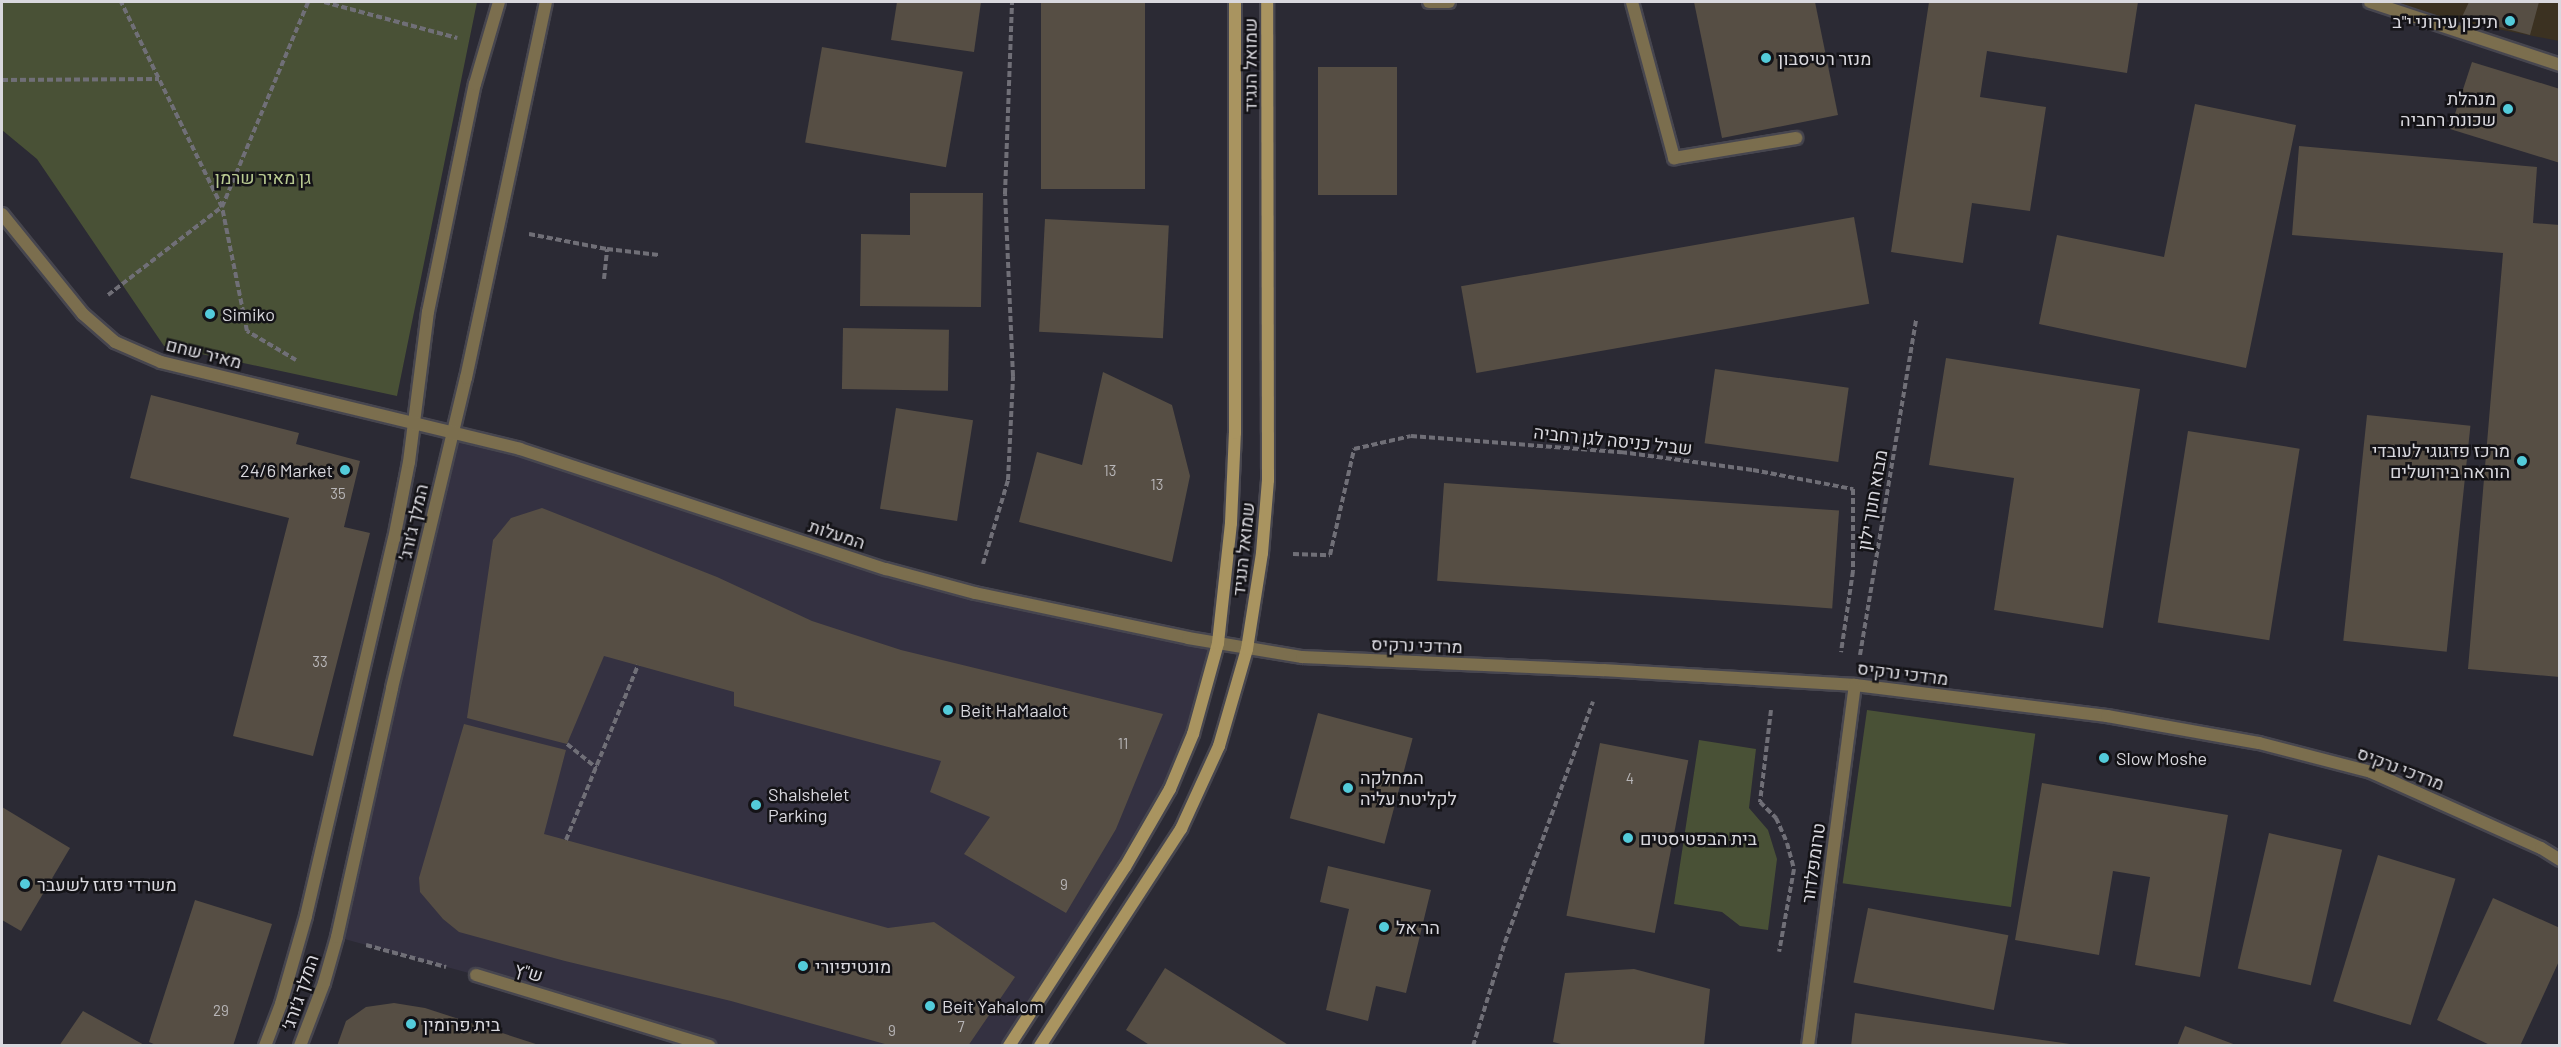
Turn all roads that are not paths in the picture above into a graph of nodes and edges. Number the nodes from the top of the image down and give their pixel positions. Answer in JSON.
{"nodes":[{"id":1,"x":499,"y":2,"type":"edge"},
{"id":2,"x":546,"y":2,"type":"edge"},
{"id":3,"x":1235,"y":2,"type":"edge"},
{"id":4,"x":1267,"y":2,"type":"edge"},
{"id":5,"x":1429,"y":2,"type":"edge"},
{"id":6,"x":1449,"y":2,"type":"edge"},
{"id":7,"x":1632,"y":2,"type":"edge"},
{"id":8,"x":2370,"y":2,"type":"edge"},
{"id":9,"x":2559,"y":65,"type":"edge"},
{"id":10,"x":1796,"y":138,"type":"dead end"},
{"id":11,"x":2,"y":214,"type":"edge"},
{"id":12,"x":415,"y":422,"type":"junction"},
{"id":13,"x":453,"y":430,"type":"junction"},
{"id":14,"x":1218,"y":643,"type":"junction"},
{"id":15,"x":1247,"y":649,"type":"junction"},
{"id":16,"x":1855,"y":685,"type":"junction"},
{"id":17,"x":2559,"y":860,"type":"edge"},
{"id":18,"x":476,"y":975,"type":"road end"},
{"id":19,"x":265,"y":1046,"type":"edge"},
{"id":20,"x":300,"y":1046,"type":"edge"},
{"id":21,"x":709,"y":1046,"type":"edge"},
{"id":22,"x":1009,"y":1046,"type":"edge"},
{"id":23,"x":1040,"y":1046,"type":"edge"},
{"id":24,"x":1808,"y":1046,"type":"edge"}],
"edges":[{"from":1,"to":12,"type":"street"},
{"from":2,"to":13,"type":"street","name":"המלך ג׳ורג׳"},
{"from":3,"to":14,"type":"street","name":"שמואל הנגיד"},
{"from":4,"to":15,"type":"street","name":"שמואל הנגיד"},
{"from":5,"to":6,"type":"street"},
{"from":7,"to":10,"type":"street"},
{"from":8,"to":9,"type":"street"},
{"from":11,"to":12,"type":"street","name":"מאיר שחם"},
{"from":12,"to":13,"type":"street","name":"מאיר שחם"},
{"from":12,"to":19,"type":"street"},
{"from":13,"to":14,"type":"street","name":"המעלות"},
{"from":13,"to":20,"type":"street","name":"המלך ג׳ורג׳"},
{"from":14,"to":15,"type":"street","name":"מרדכי נרקיס"},
{"from":14,"to":22,"type":"street","name":"שמואל הנגיד"},
{"from":15,"to":16,"type":"street","name":"מרדכי נרקיס"},
{"from":15,"to":23,"type":"street","name":"שמואל הנגיד"},
{"from":16,"to":17,"type":"street","name":"מרדכי נרקיס"},
{"from":16,"to":24,"type":"street","name":"טרומפלדור"},
{"from":18,"to":21,"type":"street","name":"ש\"ץ"}]}
